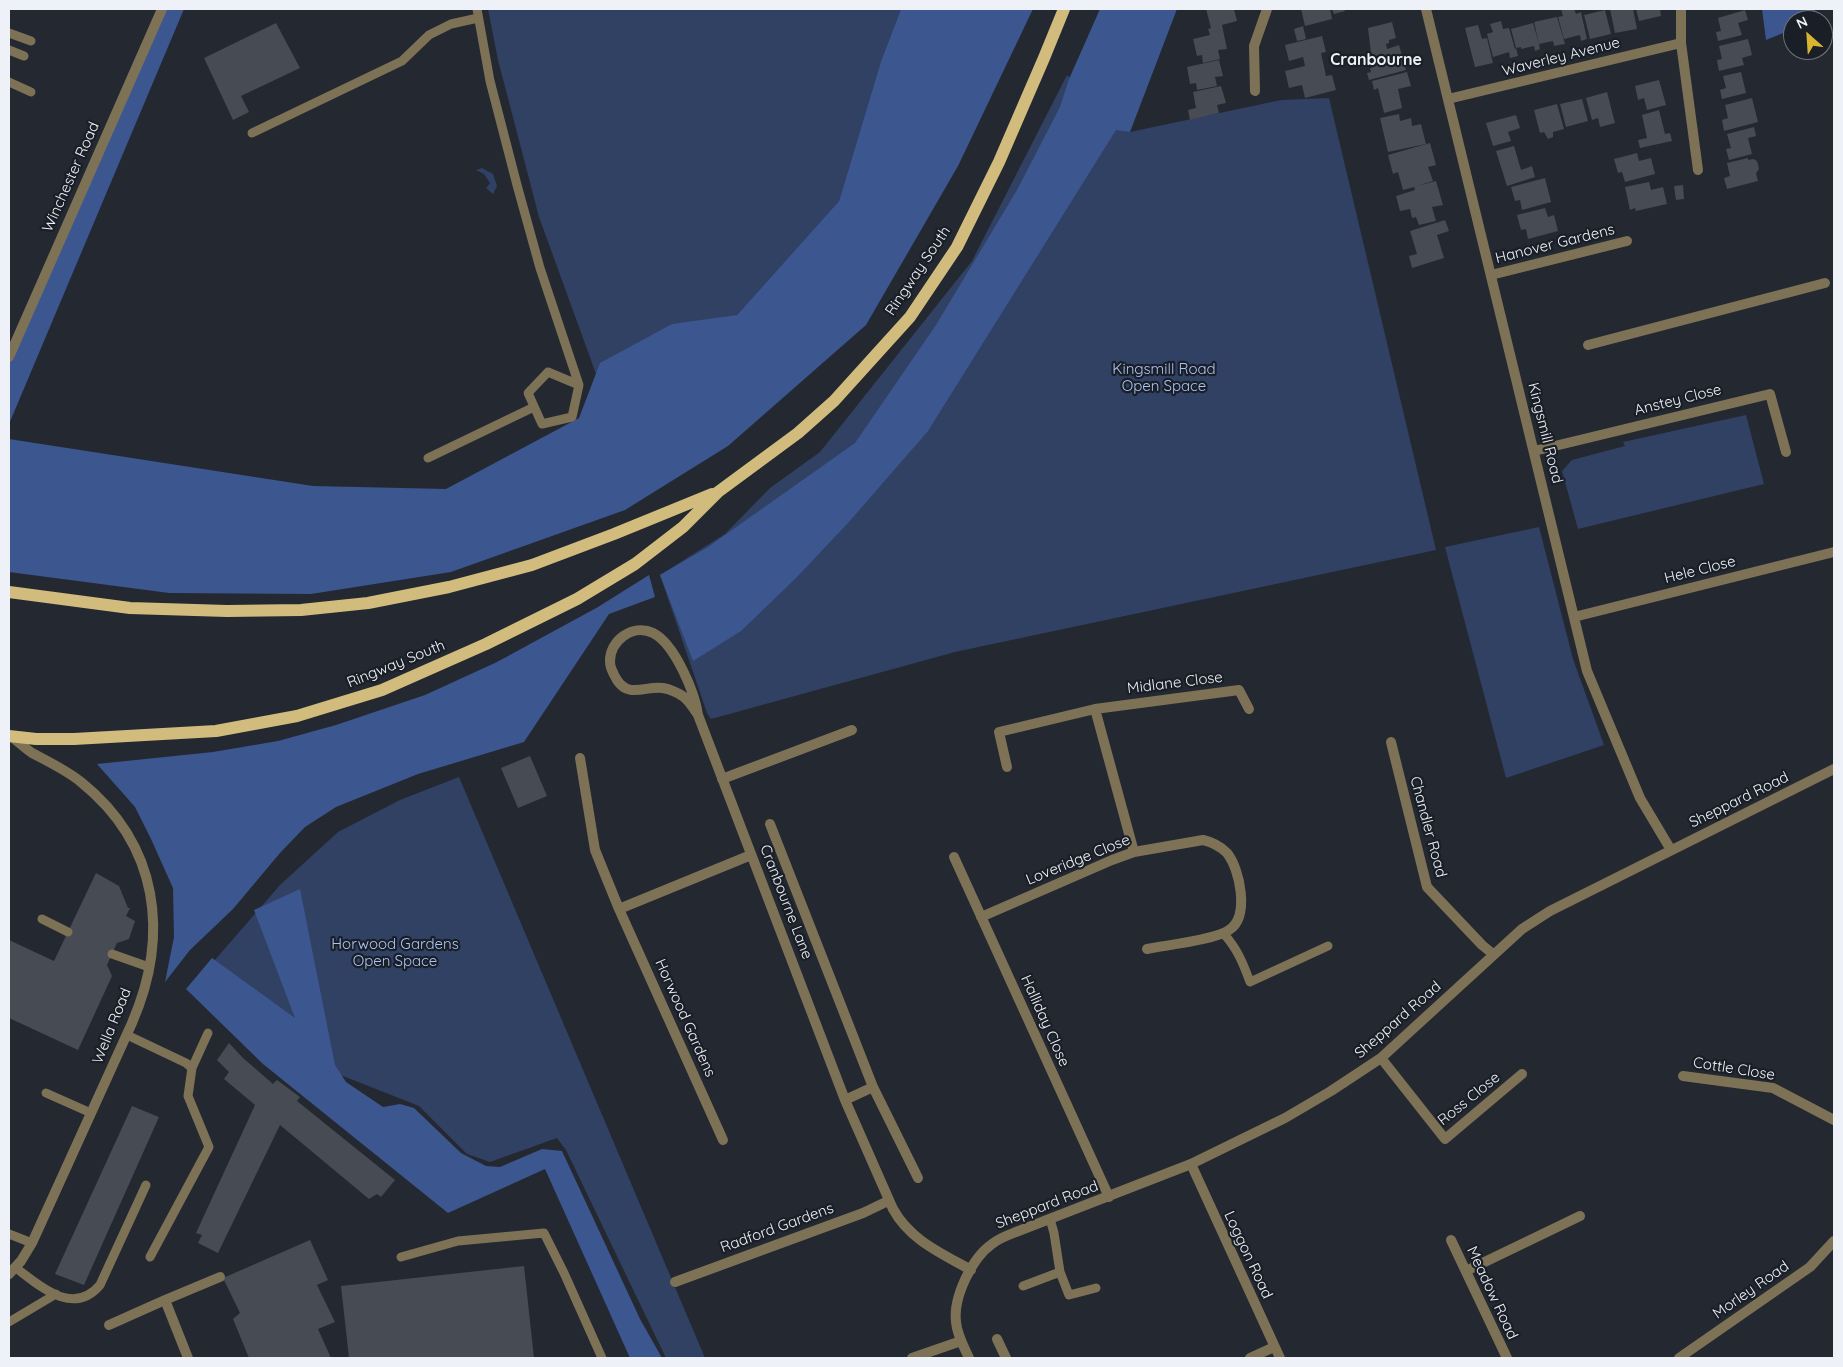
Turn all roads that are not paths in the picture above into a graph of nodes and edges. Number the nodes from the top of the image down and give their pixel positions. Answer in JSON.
{"nodes":[{"id":1,"x":162,"y":9,"type":"edge"},
{"id":2,"x":477,"y":9,"type":"edge"},
{"id":3,"x":1064,"y":9,"type":"edge"},
{"id":4,"x":1267,"y":9,"type":"edge"},
{"id":5,"x":1426,"y":9,"type":"edge"},
{"id":6,"x":1681,"y":9,"type":"edge"},
{"id":7,"x":478,"y":18,"type":"junction"},
{"id":8,"x":9,"y":33,"type":"edge"},
{"id":9,"x":31,"y":41,"type":"dead end"},
{"id":10,"x":1681,"y":43,"type":"junction"},
{"id":11,"x":9,"y":50,"type":"edge"},
{"id":12,"x":24,"y":56,"type":"dead end"},
{"id":13,"x":9,"y":82,"type":"edge"},
{"id":14,"x":1255,"y":91,"type":"dead end"},
{"id":15,"x":31,"y":92,"type":"dead end"},
{"id":16,"x":1448,"y":99,"type":"junction"},
{"id":17,"x":252,"y":133,"type":"dead end"},
{"id":18,"x":1698,"y":170,"type":"dead end"},
{"id":19,"x":1627,"y":241,"type":"dead end"},
{"id":20,"x":1491,"y":275,"type":"junction"},
{"id":21,"x":1825,"y":283,"type":"dead end"},
{"id":22,"x":1588,"y":345,"type":"dead end"},
{"id":23,"x":9,"y":357,"type":"edge"},
{"id":24,"x":579,"y":385,"type":"junction"},
{"id":25,"x":534,"y":407,"type":"junction"},
{"id":26,"x":1534,"y":451,"type":"junction"},
{"id":27,"x":1786,"y":452,"type":"dead end"},
{"id":28,"x":428,"y":458,"type":"dead end"},
{"id":29,"x":718,"y":492,"type":"junction"},
{"id":30,"x":1834,"y":552,"type":"edge"},
{"id":31,"x":9,"y":592,"type":"edge"},
{"id":32,"x":1574,"y":617,"type":"junction"},
{"id":33,"x":1094,"y":709,"type":"junction"},
{"id":34,"x":1249,"y":709,"type":"dead end"},
{"id":35,"x":698,"y":715,"type":"junction"},
{"id":36,"x":852,"y":730,"type":"dead end"},
{"id":37,"x":10,"y":736,"type":"edge"},
{"id":38,"x":1391,"y":742,"type":"dead end"},
{"id":39,"x":580,"y":758,"type":"dead end"},
{"id":40,"x":1007,"y":767,"type":"dead end"},
{"id":41,"x":1834,"y":769,"type":"edge"},
{"id":42,"x":722,"y":779,"type":"junction"},
{"id":43,"x":770,"y":824,"type":"dead end"},
{"id":44,"x":1671,"y":850,"type":"junction"},
{"id":45,"x":1134,"y":852,"type":"junction"},
{"id":46,"x":751,"y":855,"type":"junction"},
{"id":47,"x":954,"y":857,"type":"dead end"},
{"id":48,"x":619,"y":909,"type":"junction"},
{"id":49,"x":981,"y":917,"type":"junction"},
{"id":50,"x":42,"y":919,"type":"dead end"},
{"id":51,"x":68,"y":932,"type":"dead end"},
{"id":52,"x":1223,"y":933,"type":"junction"},
{"id":53,"x":1328,"y":946,"type":"dead end"},
{"id":54,"x":1147,"y":949,"type":"dead end"},
{"id":55,"x":112,"y":954,"type":"dead end"},
{"id":56,"x":1493,"y":954,"type":"junction"},
{"id":57,"x":149,"y":967,"type":"junction"},
{"id":58,"x":208,"y":1033,"type":"dead end"},
{"id":59,"x":127,"y":1035,"type":"junction"},
{"id":60,"x":1381,"y":1058,"type":"junction"},
{"id":61,"x":192,"y":1068,"type":"junction"},
{"id":62,"x":1522,"y":1074,"type":"dead end"},
{"id":63,"x":1683,"y":1076,"type":"dead end"},
{"id":64,"x":874,"y":1086,"type":"junction"},
{"id":65,"x":46,"y":1093,"type":"dead end"},
{"id":66,"x":845,"y":1100,"type":"junction"},
{"id":67,"x":91,"y":1113,"type":"junction"},
{"id":68,"x":1834,"y":1120,"type":"edge"},
{"id":69,"x":723,"y":1140,"type":"dead end"},
{"id":70,"x":1191,"y":1164,"type":"junction"},
{"id":71,"x":918,"y":1178,"type":"dead end"},
{"id":72,"x":146,"y":1185,"type":"dead end"},
{"id":73,"x":1109,"y":1197,"type":"junction"},
{"id":74,"x":888,"y":1200,"type":"junction"},
{"id":75,"x":1580,"y":1216,"type":"dead end"},
{"id":76,"x":1050,"y":1219,"type":"junction"},
{"id":77,"x":9,"y":1234,"type":"edge"},
{"id":78,"x":1451,"y":1240,"type":"dead end"},
{"id":79,"x":1834,"y":1241,"type":"edge"},
{"id":80,"x":32,"y":1244,"type":"junction"},
{"id":81,"x":150,"y":1257,"type":"dead end"},
{"id":82,"x":400,"y":1257,"type":"dead end"},
{"id":83,"x":971,"y":1270,"type":"junction"},
{"id":84,"x":13,"y":1271,"type":"edge"},
{"id":85,"x":1466,"y":1271,"type":"junction"},
{"id":86,"x":1060,"y":1272,"type":"junction"},
{"id":87,"x":220,"y":1277,"type":"dead end"},
{"id":88,"x":675,"y":1282,"type":"dead end"},
{"id":89,"x":1023,"y":1286,"type":"dead end"},
{"id":90,"x":1096,"y":1288,"type":"dead end"},
{"id":91,"x":56,"y":1294,"type":"junction"},
{"id":92,"x":166,"y":1300,"type":"junction"},
{"id":93,"x":9,"y":1322,"type":"edge"},
{"id":94,"x":109,"y":1325,"type":"dead end"},
{"id":95,"x":997,"y":1339,"type":"dead end"},
{"id":96,"x":961,"y":1341,"type":"junction"},
{"id":97,"x":1274,"y":1347,"type":"junction"},
{"id":98,"x":188,"y":1358,"type":"edge"},
{"id":99,"x":602,"y":1358,"type":"edge"},
{"id":100,"x":912,"y":1358,"type":"edge"},
{"id":101,"x":969,"y":1358,"type":"edge"},
{"id":102,"x":1006,"y":1358,"type":"edge"},
{"id":103,"x":1250,"y":1358,"type":"edge"},
{"id":104,"x":1280,"y":1358,"type":"edge"},
{"id":105,"x":1507,"y":1358,"type":"edge"},
{"id":106,"x":1679,"y":1358,"type":"edge"}],
"edges":[{"from":1,"to":23,"type":"street","name":"Winchester Road"},
{"from":2,"to":7,"type":"lane"},
{"from":3,"to":29,"type":"main road","name":"Ringway South"},
{"from":4,"to":14,"type":"street"},
{"from":5,"to":16,"type":"street","name":"Kingsmill Road"},
{"from":6,"to":10,"type":"street"},
{"from":7,"to":17,"type":"lane"},
{"from":7,"to":24,"type":"lane"},
{"from":8,"to":9,"type":"lane"},
{"from":10,"to":16,"type":"street","name":"Waverley Avenue"},
{"from":10,"to":18,"type":"street"},
{"from":11,"to":12,"type":"lane"},
{"from":13,"to":15,"type":"lane"},
{"from":16,"to":20,"type":"street","name":"Kingsmill Road"},
{"from":19,"to":20,"type":"street","name":"Hanover Gardens"},
{"from":20,"to":26,"type":"street","name":"Kingsmill Road"},
{"from":21,"to":22,"type":"street"},
{"from":24,"to":25,"type":"lane"},
{"from":24,"to":25,"type":"lane"},
{"from":25,"to":28,"type":"lane"},
{"from":26,"to":27,"type":"street","name":"Anstey Close"},
{"from":26,"to":32,"type":"street","name":"Kingsmill Road"},
{"from":29,"to":31,"type":"main road","name":"Ringway South"},
{"from":29,"to":37,"type":"main road","name":"Ringway South"},
{"from":30,"to":32,"type":"street","name":"Hele Close"},
{"from":32,"to":44,"type":"street","name":"Kingsmill Road"},
{"from":33,"to":34,"type":"street","name":"Midlane Close"},
{"from":33,"to":40,"type":"street","name":"Midlane Close"},
{"from":33,"to":45,"type":"street"},
{"from":35,"to":35,"type":"street","name":"Cranbourne Lane"},
{"from":35,"to":42,"type":"street","name":"Cranbourne Lane"},
{"from":36,"to":42,"type":"street"},
{"from":37,"to":57,"type":"street","name":"Wella Road"},
{"from":38,"to":56,"type":"street","name":"Chandler Road"},
{"from":39,"to":48,"type":"street","name":"Horwood Gardens"},
{"from":41,"to":44,"type":"street","name":"Sheppard Road"},
{"from":42,"to":46,"type":"street","name":"Cranbourne Lane"},
{"from":43,"to":64,"type":"street","name":"Cranbourne Lane"},
{"from":44,"to":56,"type":"street","name":"Sheppard Road"},
{"from":45,"to":49,"type":"street","name":"Loveridge Close"},
{"from":45,"to":52,"type":"street","name":"Loveridge Close"},
{"from":46,"to":48,"type":"street"},
{"from":46,"to":66,"type":"street","name":"Cranbourne Lane"},
{"from":47,"to":49,"type":"street","name":"Halliday Close"},
{"from":48,"to":69,"type":"street","name":"Horwood Gardens"},
{"from":49,"to":73,"type":"street","name":"Halliday Close"},
{"from":50,"to":51,"type":"lane"},
{"from":52,"to":53,"type":"lane"},
{"from":52,"to":54,"type":"street"},
{"from":55,"to":57,"type":"lane"},
{"from":56,"to":60,"type":"street","name":"Sheppard Road"},
{"from":57,"to":59,"type":"street","name":"Wella Road"},
{"from":58,"to":61,"type":"lane"},
{"from":59,"to":61,"type":"lane"},
{"from":59,"to":67,"type":"street","name":"Wella Road"},
{"from":60,"to":62,"type":"street","name":"Ross Close"},
{"from":60,"to":70,"type":"street","name":"Sheppard Road"},
{"from":61,"to":81,"type":"lane"},
{"from":63,"to":68,"type":"street","name":"Cottle Close"},
{"from":64,"to":66,"type":"street"},
{"from":64,"to":71,"type":"street","name":"Cranbourne Lane"},
{"from":65,"to":67,"type":"lane"},
{"from":66,"to":74,"type":"street","name":"Cranbourne Lane"},
{"from":67,"to":80,"type":"street","name":"Wella Road"},
{"from":70,"to":73,"type":"street","name":"Sheppard Road"},
{"from":70,"to":97,"type":"street","name":"Loggon Road"},
{"from":72,"to":91,"type":"lane"},
{"from":73,"to":76,"type":"street","name":"Sheppard Road"},
{"from":74,"to":83,"type":"street","name":"Cranbourne Lane"},
{"from":74,"to":88,"type":"street","name":"Radford Gardens"},
{"from":75,"to":85,"type":"street"},
{"from":76,"to":83,"type":"street","name":"Sheppard Road"},
{"from":76,"to":86,"type":"lane"},
{"from":77,"to":80,"type":"lane"},
{"from":78,"to":85,"type":"street","name":"Meadow Road"},
{"from":79,"to":106,"type":"street","name":"Morley Road"},
{"from":80,"to":84,"type":"street","name":"Wella Road"},
{"from":82,"to":99,"type":"lane"},
{"from":83,"to":96,"type":"street"},
{"from":84,"to":91,"type":"lane"},
{"from":85,"to":105,"type":"street","name":"Meadow Road"},
{"from":86,"to":89,"type":"lane"},
{"from":86,"to":90,"type":"lane"},
{"from":87,"to":92,"type":"street"},
{"from":91,"to":93,"type":"lane"},
{"from":92,"to":94,"type":"street"},
{"from":92,"to":98,"type":"street"},
{"from":95,"to":102,"type":"street"},
{"from":96,"to":100,"type":"street"},
{"from":96,"to":101,"type":"street"},
{"from":97,"to":103,"type":"street"},
{"from":97,"to":104,"type":"street","name":"Loggon Road"}]}
